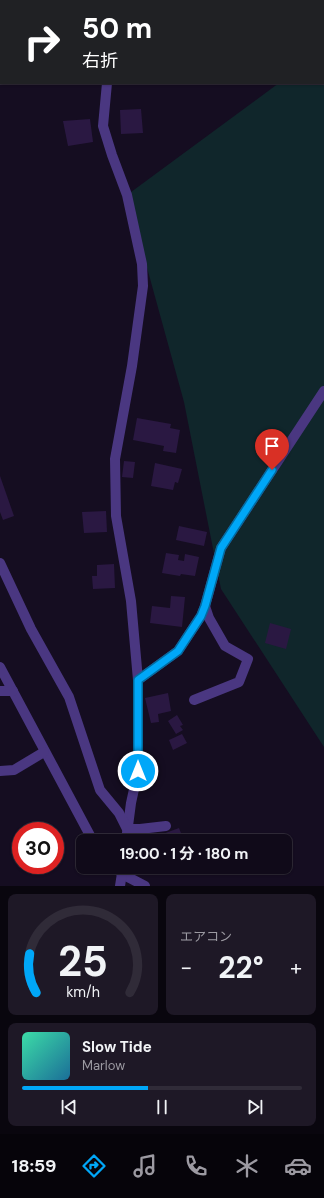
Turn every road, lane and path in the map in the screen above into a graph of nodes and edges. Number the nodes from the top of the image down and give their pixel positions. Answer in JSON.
{"nodes":[{"id":1,"x":107,"y":84,"type":"edge"},
{"id":2,"x":324,"y":391,"type":"edge"},
{"id":3,"x":0,"y":563,"type":"edge"},
{"id":4,"x":205,"y":606,"type":"junction"},
{"id":5,"x":0,"y":667,"type":"edge"},
{"id":6,"x":138,"y":680,"type":"junction"},
{"id":7,"x":0,"y":691,"type":"edge"},
{"id":8,"x":13,"y":691,"type":"junction"},
{"id":9,"x":194,"y":700,"type":"dead end"},
{"id":10,"x":44,"y":752,"type":"junction"},
{"id":11,"x":0,"y":771,"type":"edge"},
{"id":12,"x":166,"y":826,"type":"dead end"},
{"id":13,"x":127,"y":829,"type":"junction"},
{"id":14,"x":88,"y":834,"type":"edge"},
{"id":15,"x":127,"y":834,"type":"edge"},
{"id":16,"x":120,"y":874,"type":"edge"},
{"id":17,"x":127,"y":874,"type":"edge"},
{"id":18,"x":120,"y":886,"type":"edge"},
{"id":19,"x":145,"y":886,"type":"edge"}],
"edges":[{"from":1,"to":6,"type":"street"},
{"from":2,"to":4,"type":"street"},
{"from":3,"to":13,"type":"street"},
{"from":4,"to":6,"type":"street"},
{"from":4,"to":9,"type":"street"},
{"from":5,"to":8,"type":"street"},
{"from":6,"to":13,"type":"street"},
{"from":7,"to":8,"type":"street"},
{"from":8,"to":10,"type":"street"},
{"from":10,"to":11,"type":"street"},
{"from":10,"to":14,"type":"street"},
{"from":12,"to":13,"type":"street"},
{"from":13,"to":15,"type":"street"},
{"from":16,"to":18,"type":"street"},
{"from":17,"to":19,"type":"street"}]}
